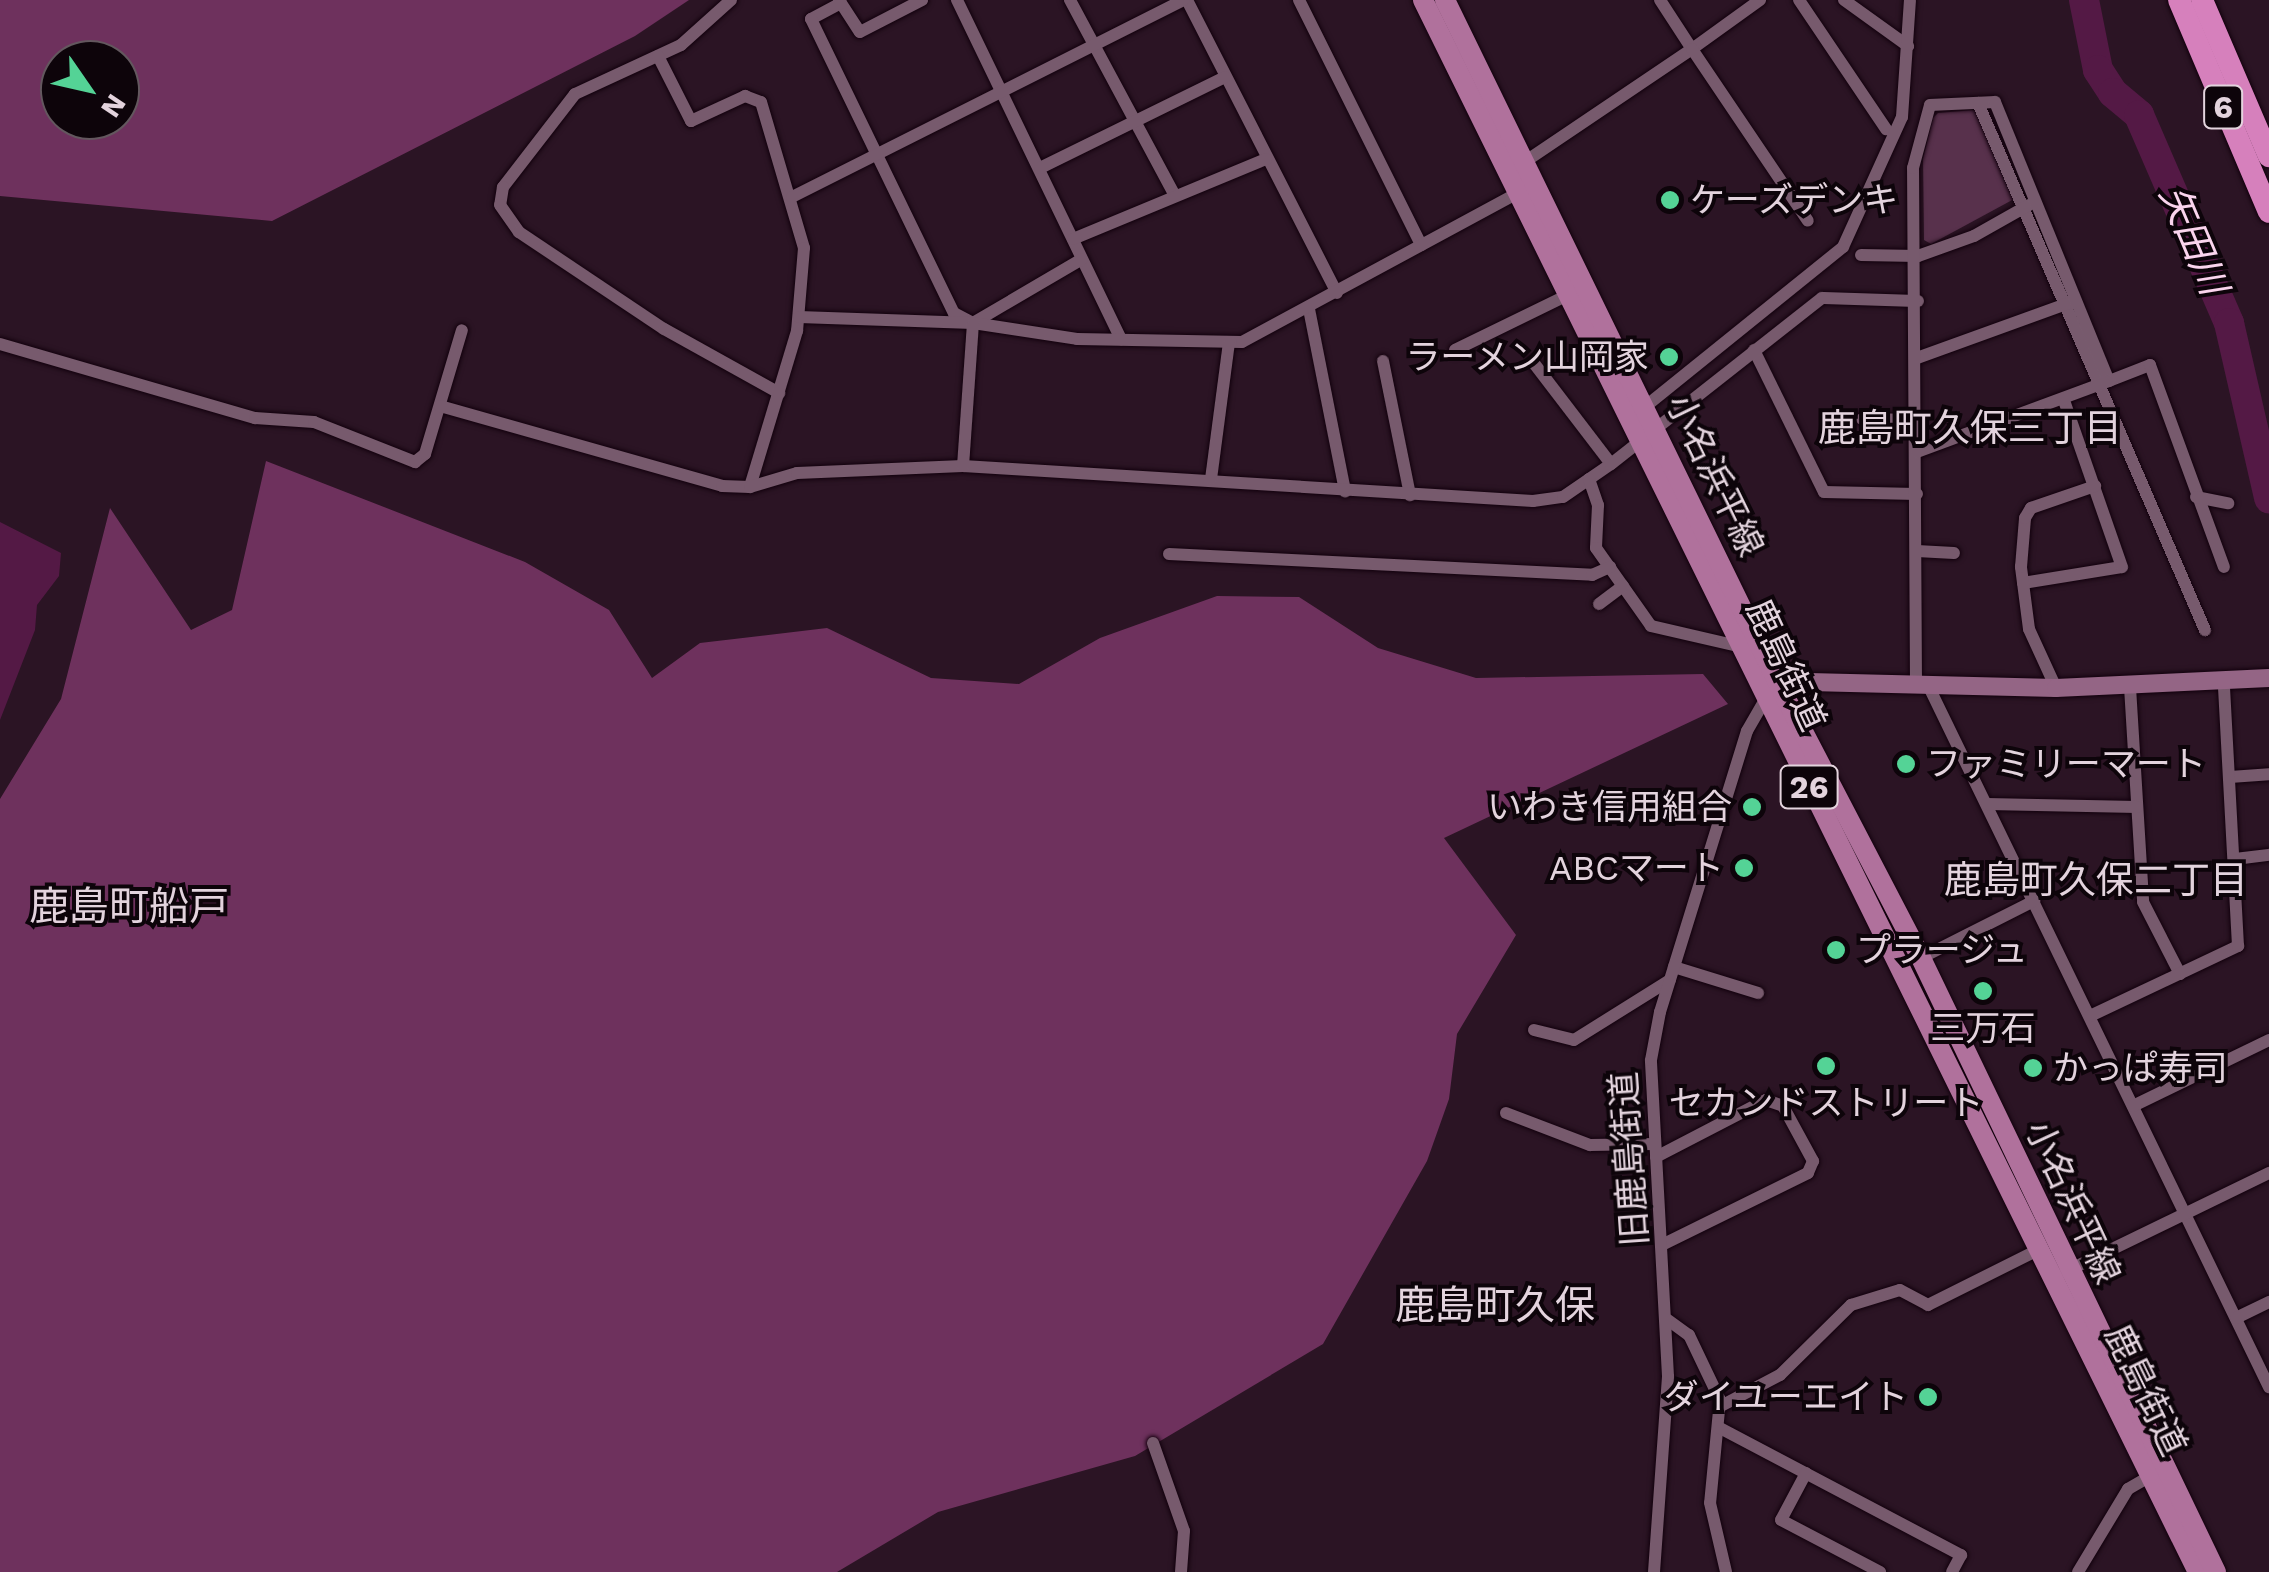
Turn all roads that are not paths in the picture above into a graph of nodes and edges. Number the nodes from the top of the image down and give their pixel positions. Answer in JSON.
{"nodes":[{"id":1,"x":730,"y":0,"type":"edge"},
{"id":2,"x":922,"y":0,"type":"edge"},
{"id":3,"x":957,"y":0,"type":"edge"},
{"id":4,"x":1070,"y":0,"type":"edge"},
{"id":5,"x":1185,"y":0,"type":"edge"},
{"id":6,"x":1299,"y":0,"type":"edge"},
{"id":7,"x":1423,"y":0,"type":"edge"},
{"id":8,"x":1445,"y":0,"type":"edge"},
{"id":9,"x":1660,"y":0,"type":"edge"},
{"id":10,"x":1760,"y":0,"type":"edge"},
{"id":11,"x":1799,"y":0,"type":"edge"},
{"id":12,"x":1844,"y":0,"type":"edge"},
{"id":13,"x":1910,"y":0,"type":"edge"},
{"id":14,"x":2179,"y":0,"type":"edge"},
{"id":15,"x":2202,"y":0,"type":"edge"},
{"id":16,"x":841,"y":2,"type":"edge"},
{"id":17,"x":1095,"y":45,"type":"junction"},
{"id":18,"x":1908,"y":46,"type":"junction"},
{"id":19,"x":1692,"y":49,"type":"junction"},
{"id":20,"x":658,"y":56,"type":"junction"},
{"id":21,"x":1225,"y":77,"type":"junction"},
{"id":22,"x":1006,"y":93,"type":"junction"},
{"id":23,"x":1136,"y":122,"type":"junction"},
{"id":24,"x":1886,"y":129,"type":"dead end"},
{"id":25,"x":880,"y":156,"type":"junction"},
{"id":26,"x":2269,"y":156,"type":"edge"},
{"id":27,"x":1266,"y":159,"type":"junction"},
{"id":28,"x":1517,"y":167,"type":"junction"},
{"id":29,"x":1040,"y":168,"type":"junction"},
{"id":30,"x":1519,"y":192,"type":"junction"},
{"id":31,"x":1174,"y":194,"type":"junction"},
{"id":32,"x":792,"y":196,"type":"junction"},
{"id":33,"x":2030,"y":205,"type":"junction"},
{"id":34,"x":2269,"y":212,"type":"edge"},
{"id":35,"x":1808,"y":221,"type":"dead end"},
{"id":36,"x":1073,"y":240,"type":"junction"},
{"id":37,"x":1422,"y":246,"type":"junction"},
{"id":38,"x":1862,"y":255,"type":"dead end"},
{"id":39,"x":1918,"y":256,"type":"junction"},
{"id":40,"x":1082,"y":259,"type":"junction"},
{"id":41,"x":1337,"y":294,"type":"junction"},
{"id":42,"x":1570,"y":294,"type":"junction"},
{"id":43,"x":1918,"y":301,"type":"junction"},
{"id":44,"x":2070,"y":302,"type":"junction"},
{"id":45,"x":1309,"y":310,"type":"junction"},
{"id":46,"x":799,"y":316,"type":"junction"},
{"id":47,"x":973,"y":323,"type":"junction"},
{"id":48,"x":462,"y":330,"type":"dead end"},
{"id":49,"x":1121,"y":339,"type":"junction"},
{"id":50,"x":1230,"y":342,"type":"junction"},
{"id":51,"x":0,"y":344,"type":"edge"},
{"id":52,"x":1455,"y":350,"type":"dead end"},
{"id":53,"x":1754,"y":350,"type":"junction"},
{"id":54,"x":1917,"y":358,"type":"junction"},
{"id":55,"x":1383,"y":361,"type":"dead end"},
{"id":56,"x":1534,"y":362,"type":"dead end"},
{"id":57,"x":2104,"y":383,"type":"junction"},
{"id":58,"x":780,"y":393,"type":"junction"},
{"id":59,"x":2064,"y":400,"type":"junction"},
{"id":60,"x":440,"y":406,"type":"junction"},
{"id":61,"x":1646,"y":406,"type":"junction"},
{"id":62,"x":1862,"y":419,"type":"dead end"},
{"id":63,"x":1917,"y":420,"type":"junction"},
{"id":64,"x":1649,"y":436,"type":"junction"},
{"id":65,"x":1917,"y":452,"type":"junction"},
{"id":66,"x":1611,"y":464,"type":"junction"},
{"id":67,"x":964,"y":466,"type":"junction"},
{"id":68,"x":1211,"y":479,"type":"junction"},
{"id":69,"x":1588,"y":479,"type":"junction"},
{"id":70,"x":750,"y":486,"type":"junction"},
{"id":71,"x":2095,"y":486,"type":"junction"},
{"id":72,"x":1346,"y":490,"type":"junction"},
{"id":73,"x":1410,"y":494,"type":"junction"},
{"id":74,"x":1917,"y":494,"type":"junction"},
{"id":75,"x":2196,"y":497,"type":"junction"},
{"id":76,"x":2228,"y":503,"type":"dead end"},
{"id":77,"x":1917,"y":551,"type":"junction"},
{"id":78,"x":1954,"y":553,"type":"dead end"},
{"id":79,"x":1169,"y":554,"type":"dead end"},
{"id":80,"x":1610,"y":567,"type":"junction"},
{"id":81,"x":2224,"y":567,"type":"dead end"},
{"id":82,"x":2023,"y":583,"type":"junction"},
{"id":83,"x":1623,"y":586,"type":"junction"},
{"id":84,"x":1599,"y":604,"type":"dead end"},
{"id":85,"x":2205,"y":630,"type":"dead end"},
{"id":86,"x":1742,"y":647,"type":"junction"},
{"id":87,"x":2269,"y":678,"type":"edge"},
{"id":88,"x":1922,"y":684,"type":"junction"},
{"id":89,"x":2224,"y":684,"type":"junction"},
{"id":90,"x":2130,"y":687,"type":"junction"},
{"id":91,"x":2056,"y":688,"type":"junction"},
{"id":92,"x":1774,"y":696,"type":"junction"},
{"id":93,"x":2269,"y":774,"type":"edge"},
{"id":94,"x":2230,"y":777,"type":"junction"},
{"id":95,"x":1987,"y":804,"type":"junction"},
{"id":96,"x":2137,"y":807,"type":"junction"},
{"id":97,"x":2269,"y":856,"type":"edge"},
{"id":98,"x":2235,"y":859,"type":"junction"},
{"id":99,"x":2034,"y":901,"type":"junction"},
{"id":100,"x":1921,"y":958,"type":"junction"},
{"id":101,"x":1672,"y":973,"type":"junction"},
{"id":102,"x":2180,"y":974,"type":"junction"},
{"id":103,"x":1758,"y":993,"type":"dead end"},
{"id":104,"x":2090,"y":1016,"type":"junction"},
{"id":105,"x":1534,"y":1030,"type":"dead end"},
{"id":106,"x":2269,"y":1040,"type":"edge"},
{"id":107,"x":2133,"y":1106,"type":"junction"},
{"id":108,"x":1506,"y":1113,"type":"dead end"},
{"id":109,"x":1656,"y":1151,"type":"junction"},
{"id":110,"x":2269,"y":1173,"type":"edge"},
{"id":111,"x":2185,"y":1214,"type":"junction"},
{"id":112,"x":1664,"y":1244,"type":"junction"},
{"id":113,"x":2040,"y":1249,"type":"junction"},
{"id":114,"x":2061,"y":1274,"type":"junction"},
{"id":115,"x":2269,"y":1302,"type":"edge"},
{"id":116,"x":2236,"y":1318,"type":"junction"},
{"id":117,"x":1668,"y":1320,"type":"junction"},
{"id":118,"x":2269,"y":1387,"type":"edge"},
{"id":119,"x":1719,"y":1407,"type":"junction"},
{"id":120,"x":1718,"y":1427,"type":"junction"},
{"id":121,"x":1153,"y":1443,"type":"dead end"},
{"id":122,"x":1806,"y":1473,"type":"junction"},
{"id":123,"x":2152,"y":1476,"type":"junction"},
{"id":124,"x":1181,"y":1572,"type":"edge"},
{"id":125,"x":1654,"y":1572,"type":"edge"},
{"id":126,"x":1726,"y":1572,"type":"edge"},
{"id":127,"x":1880,"y":1572,"type":"edge"},
{"id":128,"x":1952,"y":1572,"type":"edge"},
{"id":129,"x":2078,"y":1572,"type":"edge"},
{"id":130,"x":2198,"y":1572,"type":"edge"},
{"id":131,"x":2216,"y":1572,"type":"edge"}],
"edges":[{"from":1,"to":20,"type":"street"},
{"from":2,"to":16,"type":"street"},
{"from":3,"to":22,"type":"street"},
{"from":4,"to":17,"type":"street"},
{"from":5,"to":17,"type":"street"},
{"from":5,"to":21,"type":"street"},
{"from":6,"to":37,"type":"street"},
{"from":7,"to":28,"type":"main road","name":"鹿島街道","number":"26"},
{"from":8,"to":28,"type":"main road","name":"小名浜平線","number":"26"},
{"from":9,"to":19,"type":"street"},
{"from":10,"to":19,"type":"street"},
{"from":11,"to":24,"type":"street"},
{"from":12,"to":18,"type":"street"},
{"from":13,"to":18,"type":"street"},
{"from":14,"to":34,"type":"highway","number":"6"},
{"from":15,"to":26,"type":"highway","number":"6"},
{"from":16,"to":25,"type":"street"},
{"from":17,"to":22,"type":"street"},
{"from":17,"to":23,"type":"street"},
{"from":18,"to":61,"type":"street"},
{"from":19,"to":28,"type":"street"},
{"from":19,"to":35,"type":"street"},
{"from":20,"to":32,"type":"street"},
{"from":20,"to":58,"type":"street"},
{"from":21,"to":23,"type":"street"},
{"from":21,"to":27,"type":"street"},
{"from":22,"to":25,"type":"street"},
{"from":22,"to":29,"type":"street"},
{"from":23,"to":29,"type":"street"},
{"from":23,"to":31,"type":"street"},
{"from":25,"to":32,"type":"street"},
{"from":25,"to":47,"type":"street"},
{"from":27,"to":31,"type":"street"},
{"from":27,"to":41,"type":"street"},
{"from":28,"to":30,"type":"main road","name":"鹿島街道","number":"26"},
{"from":28,"to":61,"type":"main road","name":"小名浜平線","number":"26"},
{"from":29,"to":36,"type":"street"},
{"from":30,"to":37,"type":"street"},
{"from":30,"to":42,"type":"main road","name":"鹿島街道","number":"26"},
{"from":31,"to":36,"type":"street"},
{"from":32,"to":46,"type":"street"},
{"from":33,"to":39,"type":"street"},
{"from":33,"to":39,"type":"street"},
{"from":33,"to":44,"type":"street"},
{"from":36,"to":40,"type":"street"},
{"from":37,"to":41,"type":"street"},
{"from":38,"to":39,"type":"street"},
{"from":39,"to":43,"type":"street"},
{"from":40,"to":47,"type":"street"},
{"from":40,"to":49,"type":"street"},
{"from":41,"to":45,"type":"street"},
{"from":42,"to":52,"type":"street"},
{"from":42,"to":64,"type":"main road","name":"鹿島街道","number":"26"},
{"from":43,"to":53,"type":"street"},
{"from":43,"to":54,"type":"street"},
{"from":44,"to":54,"type":"street"},
{"from":44,"to":57,"type":"street"},
{"from":45,"to":50,"type":"street"},
{"from":45,"to":72,"type":"street"},
{"from":46,"to":47,"type":"street"},
{"from":46,"to":58,"type":"street"},
{"from":47,"to":49,"type":"street"},
{"from":47,"to":67,"type":"street"},
{"from":48,"to":60,"type":"street"},
{"from":49,"to":50,"type":"street"},
{"from":50,"to":68,"type":"street"},
{"from":51,"to":60,"type":"street"},
{"from":53,"to":64,"type":"street"},
{"from":53,"to":74,"type":"street"},
{"from":54,"to":63,"type":"street"},
{"from":55,"to":73,"type":"street"},
{"from":56,"to":66,"type":"street"},
{"from":57,"to":59,"type":"street"},
{"from":57,"to":75,"type":"street"},
{"from":57,"to":85,"type":"street"},
{"from":58,"to":70,"type":"street"},
{"from":59,"to":65,"type":"street"},
{"from":59,"to":71,"type":"street"},
{"from":60,"to":70,"type":"street"},
{"from":61,"to":64,"type":"main road","name":"小名浜平線","number":"26"},
{"from":62,"to":63,"type":"street"},
{"from":63,"to":65,"type":"street"},
{"from":64,"to":66,"type":"street"},
{"from":64,"to":86,"type":"main road","name":"鹿島街道","number":"26"},
{"from":64,"to":92,"type":"main road","name":"小名浜平線","number":"26"},
{"from":65,"to":74,"type":"street"},
{"from":66,"to":69,"type":"street"},
{"from":67,"to":68,"type":"street"},
{"from":67,"to":70,"type":"street"},
{"from":68,"to":72,"type":"street"},
{"from":69,"to":73,"type":"street"},
{"from":69,"to":80,"type":"street"},
{"from":71,"to":82,"type":"street"},
{"from":71,"to":82,"type":"street"},
{"from":72,"to":73,"type":"street"},
{"from":74,"to":77,"type":"street"},
{"from":75,"to":76,"type":"street"},
{"from":75,"to":81,"type":"street"},
{"from":77,"to":78,"type":"street"},
{"from":77,"to":88,"type":"street"},
{"from":79,"to":80,"type":"street"},
{"from":80,"to":83,"type":"street"},
{"from":82,"to":91,"type":"street"},
{"from":83,"to":84,"type":"street"},
{"from":83,"to":86,"type":"street"},
{"from":86,"to":92,"type":"main road","name":"鹿島街道","number":"26"},
{"from":87,"to":89,"type":"street"},
{"from":88,"to":91,"type":"street"},
{"from":88,"to":92,"type":"street"},
{"from":88,"to":95,"type":"street"},
{"from":89,"to":90,"type":"street"},
{"from":89,"to":94,"type":"street"},
{"from":90,"to":91,"type":"street"},
{"from":90,"to":96,"type":"street"},
{"from":92,"to":100,"type":"main road","name":"小名浜平線","number":"26"},
{"from":92,"to":101,"type":"street","name":"旧鹿島街道"},
{"from":92,"to":113,"type":"main road","name":"鹿島街道","number":"26"},
{"from":93,"to":94,"type":"street"},
{"from":94,"to":98,"type":"street"},
{"from":95,"to":96,"type":"street"},
{"from":95,"to":99,"type":"street"},
{"from":96,"to":102,"type":"street"},
{"from":97,"to":98,"type":"street"},
{"from":98,"to":102,"type":"street"},
{"from":99,"to":100,"type":"street"},
{"from":99,"to":104,"type":"street"},
{"from":100,"to":114,"type":"main road","name":"小名浜平線","number":"26"},
{"from":101,"to":103,"type":"street"},
{"from":101,"to":105,"type":"street"},
{"from":101,"to":109,"type":"street","name":"旧鹿島街道"},
{"from":102,"to":104,"type":"street"},
{"from":104,"to":107,"type":"street"},
{"from":106,"to":107,"type":"street"},
{"from":107,"to":111,"type":"street"},
{"from":108,"to":109,"type":"street"},
{"from":109,"to":112,"type":"street","name":"旧鹿島街道"},
{"from":109,"to":112,"type":"street"},
{"from":110,"to":111,"type":"street"},
{"from":111,"to":114,"type":"street"},
{"from":111,"to":116,"type":"street"},
{"from":112,"to":117,"type":"street","name":"旧鹿島街道"},
{"from":113,"to":114,"type":"main road","name":"鹿島街道","number":"26"},
{"from":113,"to":119,"type":"street"},
{"from":114,"to":123,"type":"main road","name":"鹿島街道","number":"26"},
{"from":114,"to":131,"type":"main road","name":"小名浜平線","number":"26"},
{"from":115,"to":116,"type":"street"},
{"from":116,"to":118,"type":"street"},
{"from":117,"to":119,"type":"street"},
{"from":117,"to":125,"type":"street","name":"旧鹿島街道"},
{"from":119,"to":120,"type":"street"},
{"from":120,"to":122,"type":"street"},
{"from":120,"to":126,"type":"street"},
{"from":121,"to":124,"type":"street"},
{"from":122,"to":127,"type":"street"},
{"from":122,"to":128,"type":"street"},
{"from":123,"to":129,"type":"street"},
{"from":123,"to":130,"type":"main road","name":"鹿島街道","number":"26"}]}
